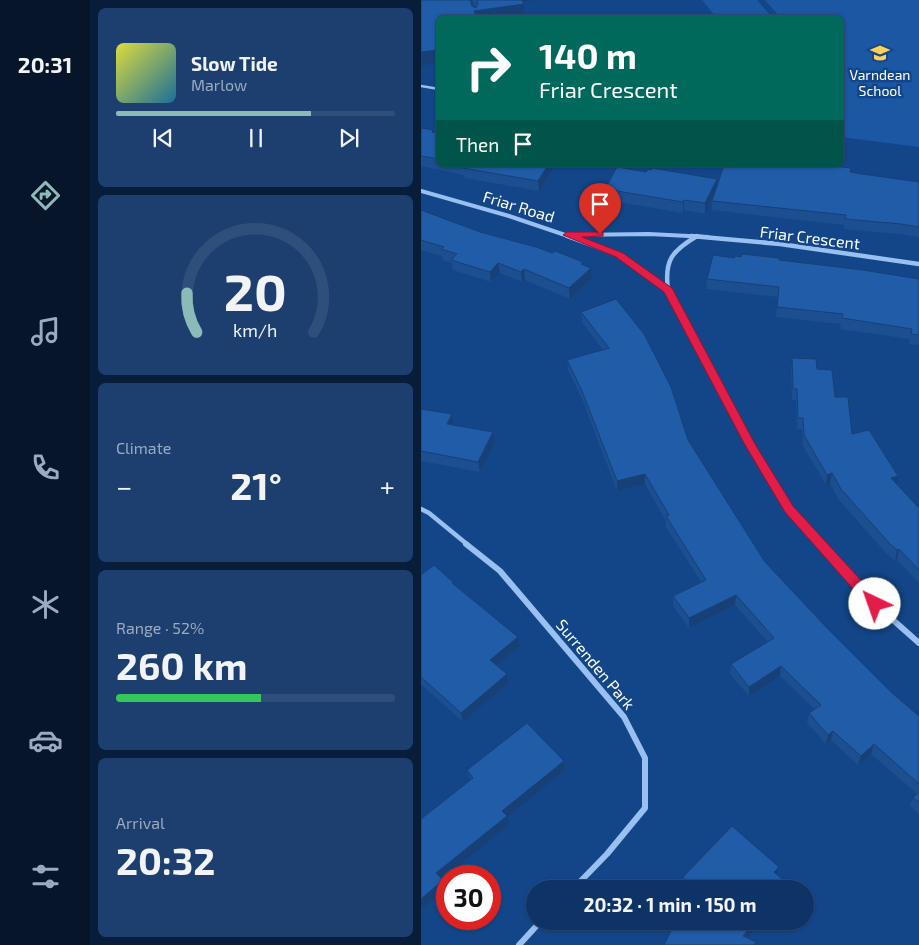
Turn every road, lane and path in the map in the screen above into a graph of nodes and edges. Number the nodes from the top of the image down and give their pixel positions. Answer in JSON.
{"nodes":[{"id":1,"x":421,"y":86,"type":"edge"},
{"id":2,"x":436,"y":88,"type":"edge"},
{"id":3,"x":421,"y":191,"type":"edge"},
{"id":4,"x":567,"y":235,"type":"junction"},
{"id":5,"x":697,"y":236,"type":"junction"},
{"id":6,"x":919,"y":264,"type":"edge"},
{"id":7,"x":668,"y":290,"type":"junction"},
{"id":8,"x":421,"y":509,"type":"edge"},
{"id":9,"x":919,"y":643,"type":"edge"},
{"id":10,"x":582,"y":880,"type":"edge"},
{"id":11,"x":533,"y":930,"type":"edge"},
{"id":12,"x":519,"y":945,"type":"edge"}],
"edges":[{"from":1,"to":2,"type":"lane"},
{"from":3,"to":4,"type":"street","name":"Friar Road"},
{"from":4,"to":5,"type":"street","name":"Friar Crescent"},
{"from":4,"to":7,"type":"street","name":"Friar Road"},
{"from":5,"to":6,"type":"street","name":"Friar Crescent"},
{"from":5,"to":7,"type":"street"},
{"from":7,"to":9,"type":"street","name":"Friar Road"},
{"from":8,"to":10,"type":"street","name":"Surrenden Park"},
{"from":11,"to":12,"type":"street"}]}
